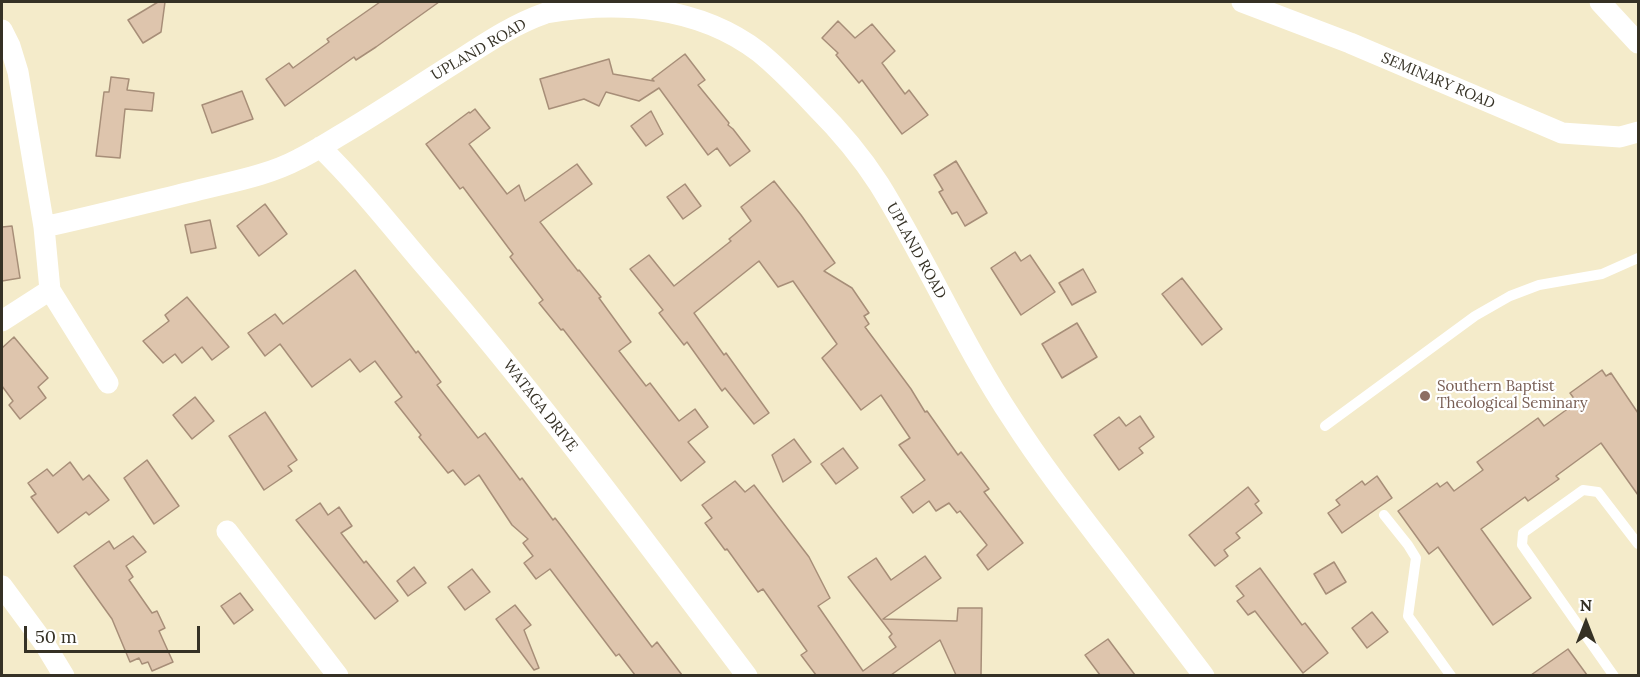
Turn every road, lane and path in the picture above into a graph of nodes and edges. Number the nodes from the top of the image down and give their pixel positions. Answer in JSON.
{"nodes":[{"id":1,"x":1242,"y":2,"type":"edge"},
{"id":2,"x":1600,"y":2,"type":"edge"},
{"id":3,"x":2,"y":30,"type":"edge"},
{"id":4,"x":1638,"y":43,"type":"edge"},
{"id":5,"x":1638,"y":132,"type":"edge"},
{"id":6,"x":320,"y":147,"type":"junction"},
{"id":7,"x":44,"y":226,"type":"junction"},
{"id":8,"x":1638,"y":258,"type":"edge"},
{"id":9,"x":50,"y":290,"type":"junction"},
{"id":10,"x":2,"y":321,"type":"edge"},
{"id":11,"x":108,"y":383,"type":"dead end"},
{"id":12,"x":1325,"y":426,"type":"dead end"},
{"id":13,"x":1384,"y":515,"type":"dead end"},
{"id":14,"x":227,"y":531,"type":"dead end"},
{"id":15,"x":1638,"y":544,"type":"edge"},
{"id":16,"x":2,"y":586,"type":"edge"},
{"id":17,"x":64,"y":675,"type":"edge"},
{"id":18,"x":338,"y":675,"type":"edge"},
{"id":19,"x":747,"y":675,"type":"edge"},
{"id":20,"x":1204,"y":675,"type":"edge"},
{"id":21,"x":1451,"y":675,"type":"edge"},
{"id":22,"x":1614,"y":675,"type":"edge"}],
"edges":[{"from":1,"to":5,"type":"street","name":"SEMINARY ROAD"},
{"from":2,"to":4,"type":"street"},
{"from":3,"to":7,"type":"street"},
{"from":6,"to":7,"type":"street","name":"UPLAND ROAD"},
{"from":6,"to":19,"type":"street","name":"WATAGA DRIVE"},
{"from":6,"to":20,"type":"street","name":"UPLAND ROAD"},
{"from":7,"to":9,"type":"street"},
{"from":8,"to":12,"type":"lane"},
{"from":9,"to":10,"type":"street"},
{"from":9,"to":11,"type":"street"},
{"from":13,"to":21,"type":"lane"},
{"from":14,"to":18,"type":"street"},
{"from":15,"to":22,"type":"lane"},
{"from":16,"to":17,"type":"street"}]}
